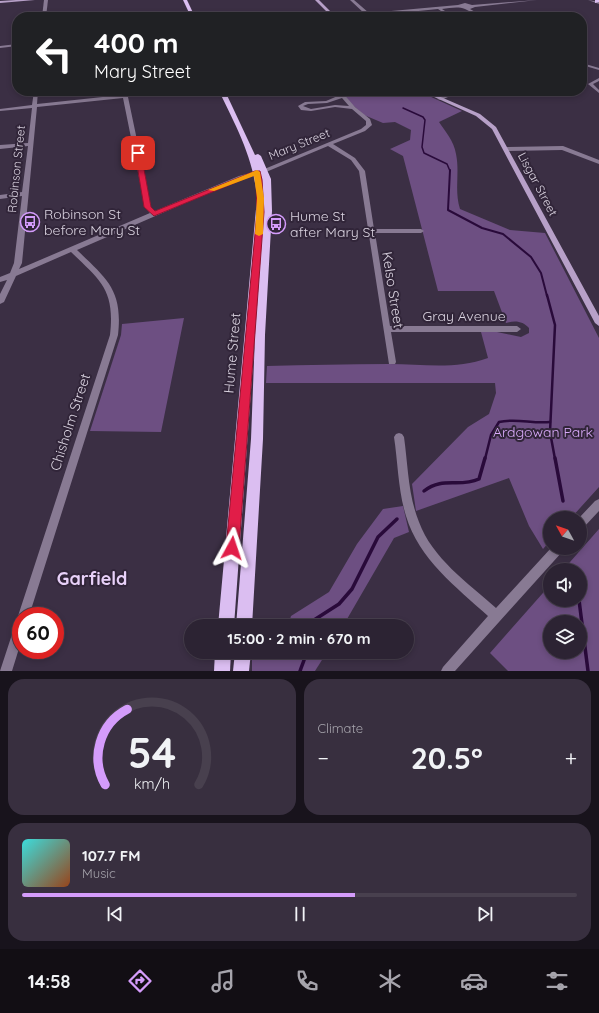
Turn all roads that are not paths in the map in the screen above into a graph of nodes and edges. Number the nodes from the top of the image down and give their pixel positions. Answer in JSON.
{"nodes":[{"id":1,"x":33,"y":0,"type":"edge"},
{"id":2,"x":46,"y":0,"type":"edge"},
{"id":3,"x":180,"y":0,"type":"edge"},
{"id":4,"x":185,"y":0,"type":"edge"},
{"id":5,"x":317,"y":0,"type":"edge"},
{"id":6,"x":352,"y":0,"type":"edge"},
{"id":7,"x":535,"y":0,"type":"edge"},
{"id":8,"x":17,"y":1,"type":"edge"},
{"id":9,"x":0,"y":2,"type":"edge"},
{"id":10,"x":459,"y":6,"type":"junction"},
{"id":11,"x":472,"y":6,"type":"junction"},
{"id":12,"x":439,"y":8,"type":"junction"},
{"id":13,"x":466,"y":8,"type":"junction"},
{"id":14,"x":45,"y":12,"type":"edge"},
{"id":15,"x":185,"y":12,"type":"edge"},
{"id":16,"x":191,"y":12,"type":"edge"},
{"id":17,"x":329,"y":12,"type":"edge"},
{"id":18,"x":366,"y":12,"type":"edge"},
{"id":19,"x":403,"y":12,"type":"edge"},
{"id":20,"x":444,"y":12,"type":"edge"},
{"id":21,"x":474,"y":12,"type":"joint"},
{"id":22,"x":12,"y":45,"type":"edge"},
{"id":23,"x":0,"y":46,"type":"edge"},
{"id":24,"x":587,"y":65,"type":"edge"},
{"id":25,"x":599,"y":69,"type":"edge"},
{"id":26,"x":599,"y":79,"type":"edge"},
{"id":27,"x":599,"y":92,"type":"edge"},
{"id":28,"x":35,"y":96,"type":"edge"},
{"id":29,"x":125,"y":96,"type":"joint"},
{"id":30,"x":224,"y":96,"type":"edge"},
{"id":31,"x":230,"y":96,"type":"edge"},
{"id":32,"x":338,"y":96,"type":"edge"},
{"id":33,"x":343,"y":96,"type":"edge"},
{"id":34,"x":433,"y":96,"type":"edge"},
{"id":35,"x":447,"y":96,"type":"edge"},
{"id":36,"x":439,"y":99,"type":"junction"},
{"id":37,"x":34,"y":106,"type":"junction"},
{"id":38,"x":353,"y":108,"type":"junction"},
{"id":39,"x":0,"y":110,"type":"edge"},
{"id":40,"x":30,"y":144,"type":"junction"},
{"id":41,"x":328,"y":144,"type":"junction"},
{"id":42,"x":0,"y":147,"type":"edge"},
{"id":43,"x":506,"y":149,"type":"junction"},
{"id":44,"x":599,"y":162,"type":"edge"},
{"id":45,"x":261,"y":171,"type":"junction"},
{"id":46,"x":24,"y":194,"type":"junction"},
{"id":47,"x":0,"y":197,"type":"edge"},
{"id":48,"x":154,"y":214,"type":"junction"},
{"id":49,"x":371,"y":231,"type":"junction"},
{"id":50,"x":421,"y":231,"type":"dead end"},
{"id":51,"x":72,"y":249,"type":"junction"},
{"id":52,"x":13,"y":274,"type":"junction"},
{"id":53,"x":0,"y":280,"type":"edge"},
{"id":54,"x":0,"y":302,"type":"edge"},
{"id":55,"x":599,"y":323,"type":"edge"},
{"id":56,"x":388,"y":329,"type":"junction"},
{"id":57,"x":517,"y":329,"type":"dead end"},
{"id":58,"x":392,"y":362,"type":"dead end"},
{"id":59,"x":399,"y":437,"type":"dead end"},
{"id":60,"x":599,"y":504,"type":"edge"},
{"id":61,"x":587,"y":517,"type":"edge"},
{"id":62,"x":552,"y":555,"type":"edge"},
{"id":63,"x":26,"y":607,"type":"edge"},
{"id":64,"x":497,"y":616,"type":"junction"},
{"id":65,"x":227,"y":619,"type":"edge"},
{"id":66,"x":244,"y":619,"type":"edge"},
{"id":67,"x":12,"y":651,"type":"edge"},
{"id":68,"x":223,"y":659,"type":"edge"},
{"id":69,"x":242,"y":659,"type":"edge"},
{"id":70,"x":6,"y":671,"type":"edge"},
{"id":71,"x":222,"y":671,"type":"edge"},
{"id":72,"x":241,"y":671,"type":"edge"},
{"id":73,"x":447,"y":671,"type":"edge"}],
"edges":[{"from":1,"to":8,"type":"street"},
{"from":2,"to":14,"type":"street"},
{"from":3,"to":15,"type":"main road"},
{"from":4,"to":16,"type":"main road"},
{"from":5,"to":17,"type":"street"},
{"from":6,"to":18,"type":"street"},
{"from":7,"to":11,"type":"street"},
{"from":8,"to":9,"type":"street"},
{"from":10,"to":11,"type":"street"},
{"from":10,"to":12,"type":"street"},
{"from":10,"to":13,"type":"street"},
{"from":11,"to":13,"type":"street"},
{"from":11,"to":21,"type":"street"},
{"from":12,"to":19,"type":"street"},
{"from":12,"to":20,"type":"street"},
{"from":13,"to":21,"type":"street"},
{"from":22,"to":23,"type":"street"},
{"from":24,"to":25,"type":"street"},
{"from":26,"to":27,"type":"street"},
{"from":28,"to":37,"type":"street","name":"Robinson Street"},
{"from":29,"to":37,"type":"street"},
{"from":29,"to":48,"type":"street"},
{"from":30,"to":45,"type":"main road","name":"Hume Street"},
{"from":31,"to":45,"type":"main road","name":"Hume Street"},
{"from":32,"to":38,"type":"street"},
{"from":33,"to":38,"type":"street"},
{"from":34,"to":36,"type":"street","name":"Lisgar Street"},
{"from":35,"to":36,"type":"street"},
{"from":36,"to":43,"type":"street","name":"Lisgar Street"},
{"from":37,"to":39,"type":"street"},
{"from":37,"to":40,"type":"street","name":"Robinson Street"},
{"from":38,"to":41,"type":"street","name":"Mary Street"},
{"from":40,"to":42,"type":"street"},
{"from":40,"to":46,"type":"street","name":"Robinson Street"},
{"from":41,"to":45,"type":"street","name":"Mary Street"},
{"from":41,"to":49,"type":"street","name":"Kelso Street"},
{"from":43,"to":44,"type":"street"},
{"from":43,"to":55,"type":"street","name":"Lisgar Street"},
{"from":45,"to":48,"type":"street","name":"Mary Street"},
{"from":45,"to":65,"type":"main road","name":"Hume Street"},
{"from":45,"to":66,"type":"main road","name":"Hume Street"},
{"from":46,"to":47,"type":"street"},
{"from":46,"to":52,"type":"street","name":"Robinson Street"},
{"from":48,"to":51,"type":"street","name":"Mary Street"},
{"from":49,"to":50,"type":"street"},
{"from":49,"to":56,"type":"street","name":"Kelso Street"},
{"from":51,"to":52,"type":"street","name":"Mary Street"},
{"from":51,"to":63,"type":"street","name":"Chisholm Street"},
{"from":52,"to":53,"type":"street","name":"Mary Street"},
{"from":52,"to":54,"type":"street","name":"Robinson Street"},
{"from":56,"to":57,"type":"street","name":"Gray Avenue"},
{"from":56,"to":58,"type":"street","name":"Kelso Street"},
{"from":59,"to":64,"type":"street"},
{"from":60,"to":61,"type":"street"},
{"from":62,"to":64,"type":"street"},
{"from":64,"to":73,"type":"street"},
{"from":67,"to":70,"type":"street"},
{"from":68,"to":71,"type":"main road"},
{"from":69,"to":72,"type":"main road"}]}
